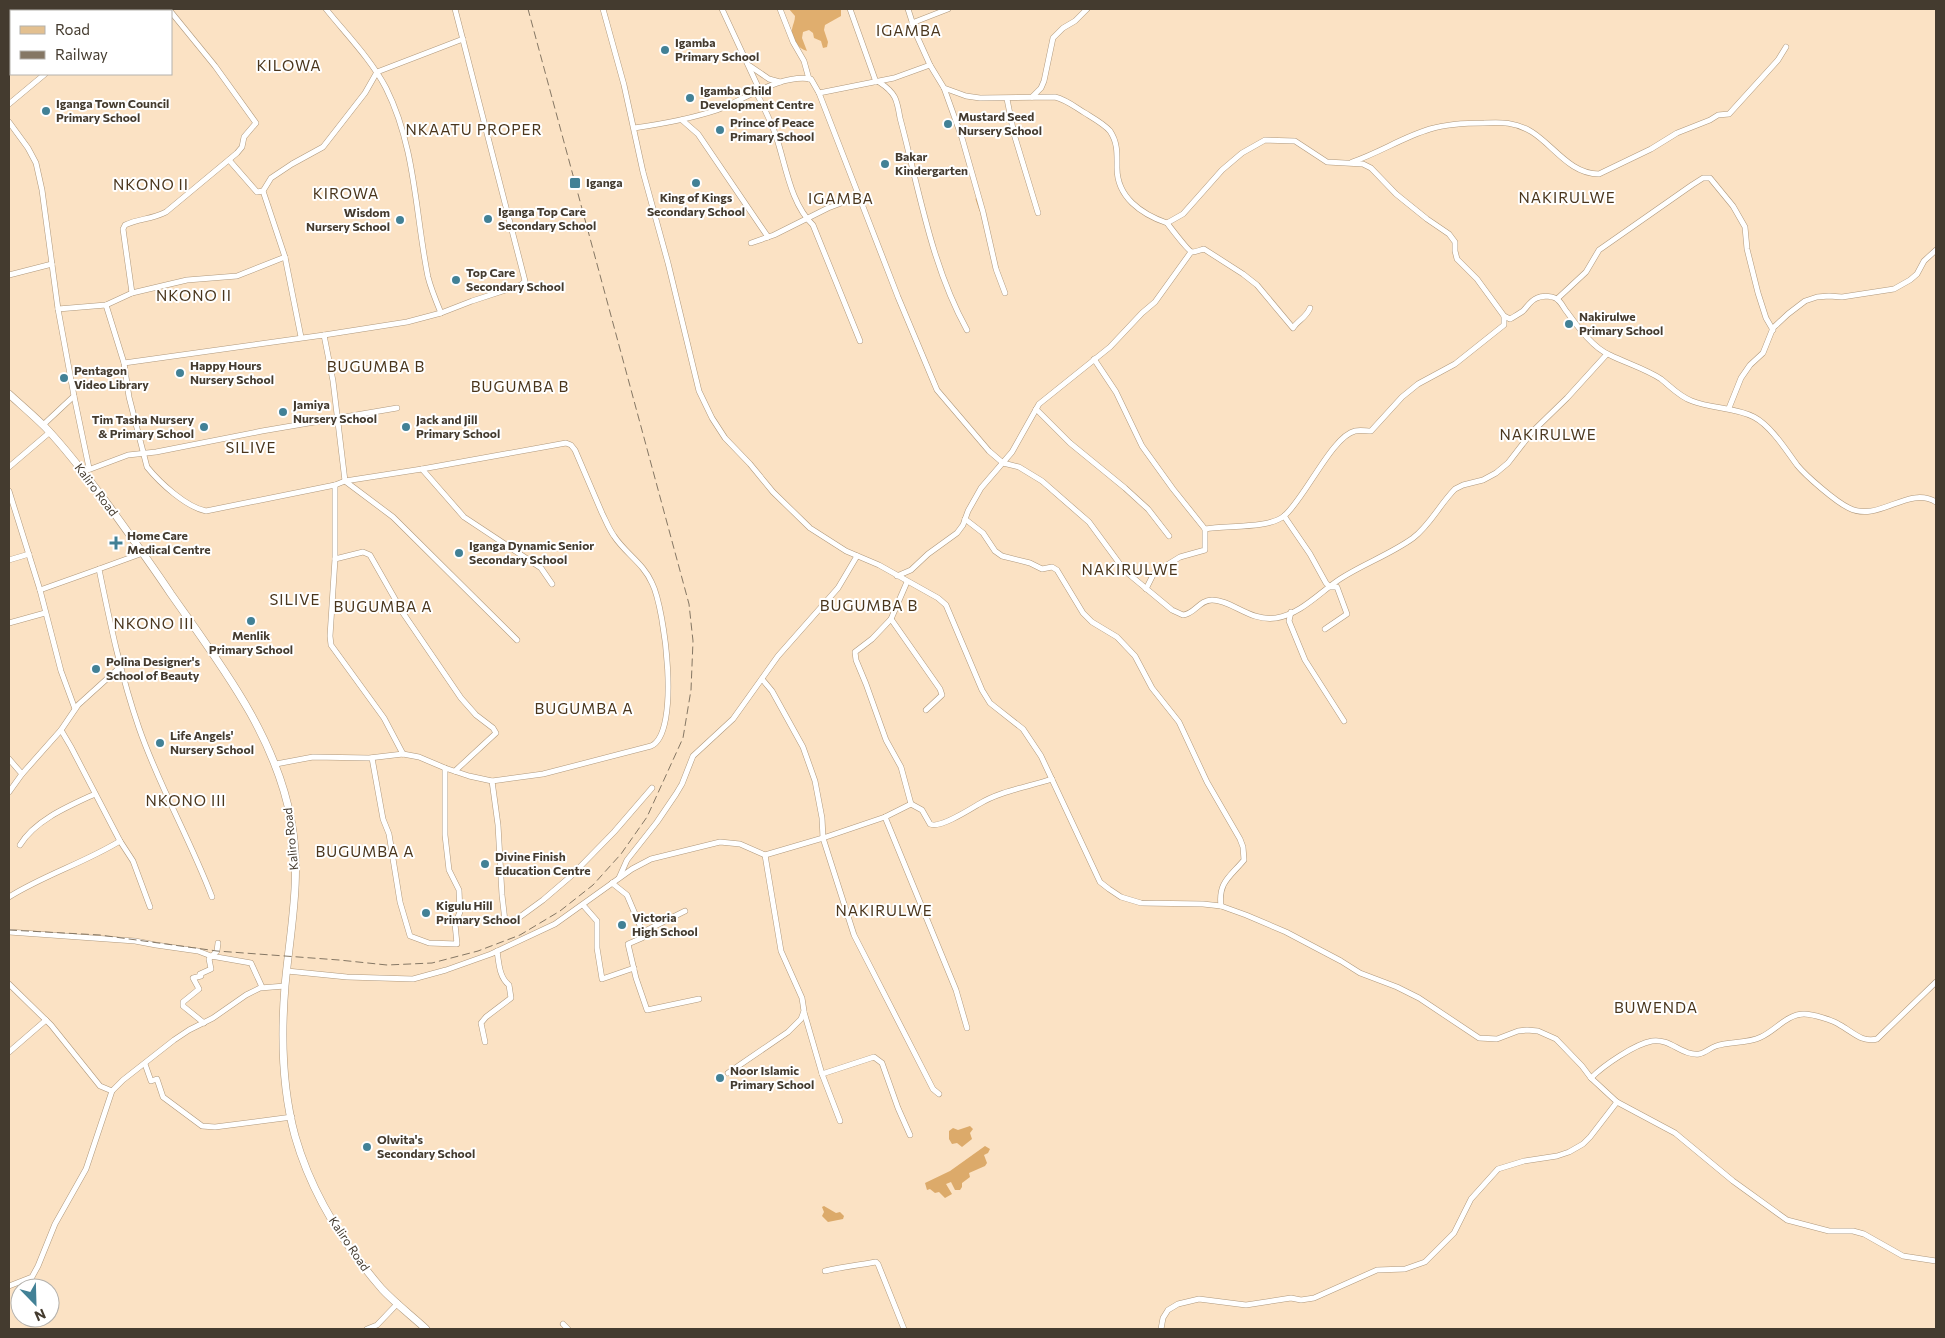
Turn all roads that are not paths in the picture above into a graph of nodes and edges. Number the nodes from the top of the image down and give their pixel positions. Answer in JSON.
{"nodes":[{"id":1,"x":125,"y":9,"type":"edge"},
{"id":2,"x":326,"y":9,"type":"edge"},
{"id":3,"x":455,"y":9,"type":"edge"},
{"id":4,"x":603,"y":9,"type":"edge"},
{"id":5,"x":722,"y":9,"type":"edge"},
{"id":6,"x":780,"y":9,"type":"edge"},
{"id":7,"x":850,"y":9,"type":"edge"},
{"id":8,"x":908,"y":9,"type":"edge"},
{"id":9,"x":948,"y":9,"type":"edge"},
{"id":10,"x":1087,"y":9,"type":"edge"},
{"id":11,"x":121,"y":10,"type":"edge"},
{"id":12,"x":172,"y":14,"type":"edge"},
{"id":13,"x":912,"y":23,"type":"junction"},
{"id":14,"x":463,"y":39,"type":"junction"},
{"id":15,"x":1786,"y":47,"type":"dead end"},
{"id":16,"x":747,"y":64,"type":"junction"},
{"id":17,"x":930,"y":65,"type":"junction"},
{"id":18,"x":377,"y":72,"type":"junction"},
{"id":19,"x":44,"y":75,"type":"edge"},
{"id":20,"x":809,"y":79,"type":"junction"},
{"id":21,"x":780,"y":82,"type":"junction"},
{"id":22,"x":878,"y":82,"type":"junction"},
{"id":23,"x":944,"y":88,"type":"junction"},
{"id":24,"x":758,"y":91,"type":"junction"},
{"id":25,"x":819,"y":93,"type":"junction"},
{"id":26,"x":1032,"y":97,"type":"junction"},
{"id":27,"x":1007,"y":99,"type":"junction"},
{"id":28,"x":9,"y":104,"type":"edge"},
{"id":29,"x":682,"y":120,"type":"junction"},
{"id":30,"x":9,"y":122,"type":"edge"},
{"id":31,"x":634,"y":128,"type":"junction"},
{"id":32,"x":229,"y":160,"type":"junction"},
{"id":33,"x":1347,"y":164,"type":"junction"},
{"id":34,"x":263,"y":191,"type":"junction"},
{"id":35,"x":860,"y":196,"type":"junction"},
{"id":36,"x":1038,"y":213,"type":"dead end"},
{"id":37,"x":806,"y":218,"type":"junction"},
{"id":38,"x":1167,"y":224,"type":"junction"},
{"id":39,"x":768,"y":237,"type":"junction"},
{"id":40,"x":751,"y":243,"type":"dead end"},
{"id":41,"x":1936,"y":250,"type":"edge"},
{"id":42,"x":1191,"y":252,"type":"junction"},
{"id":43,"x":285,"y":258,"type":"junction"},
{"id":44,"x":52,"y":264,"type":"junction"},
{"id":45,"x":9,"y":275,"type":"edge"},
{"id":46,"x":132,"y":293,"type":"junction"},
{"id":47,"x":1005,"y":293,"type":"dead end"},
{"id":48,"x":1558,"y":299,"type":"junction"},
{"id":49,"x":106,"y":305,"type":"junction"},
{"id":50,"x":1310,"y":308,"type":"dead end"},
{"id":51,"x":58,"y":309,"type":"junction"},
{"id":52,"x":440,"y":313,"type":"junction"},
{"id":53,"x":1504,"y":316,"type":"junction"},
{"id":54,"x":967,"y":330,"type":"dead end"},
{"id":55,"x":1773,"y":330,"type":"junction"},
{"id":56,"x":324,"y":335,"type":"junction"},
{"id":57,"x":301,"y":337,"type":"junction"},
{"id":58,"x":860,"y":341,"type":"dead end"},
{"id":59,"x":1607,"y":354,"type":"junction"},
{"id":60,"x":1094,"y":358,"type":"junction"},
{"id":61,"x":124,"y":363,"type":"junction"},
{"id":62,"x":9,"y":394,"type":"edge"},
{"id":63,"x":74,"y":396,"type":"junction"},
{"id":64,"x":397,"y":408,"type":"dead end"},
{"id":65,"x":1729,"y":408,"type":"junction"},
{"id":66,"x":1036,"y":409,"type":"junction"},
{"id":67,"x":339,"y":418,"type":"junction"},
{"id":68,"x":43,"y":425,"type":"junction"},
{"id":69,"x":50,"y":432,"type":"junction"},
{"id":70,"x":143,"y":452,"type":"junction"},
{"id":71,"x":1012,"y":452,"type":"junction"},
{"id":72,"x":1003,"y":463,"type":"junction"},
{"id":73,"x":1018,"y":466,"type":"junction"},
{"id":74,"x":9,"y":467,"type":"edge"},
{"id":75,"x":422,"y":469,"type":"junction"},
{"id":76,"x":87,"y":471,"type":"junction"},
{"id":77,"x":345,"y":481,"type":"junction"},
{"id":78,"x":335,"y":485,"type":"junction"},
{"id":79,"x":9,"y":491,"type":"edge"},
{"id":80,"x":1936,"y":502,"type":"edge"},
{"id":81,"x":10,"y":503,"type":"edge"},
{"id":82,"x":1284,"y":516,"type":"junction"},
{"id":83,"x":965,"y":519,"type":"junction"},
{"id":84,"x":1205,"y":529,"type":"junction"},
{"id":85,"x":1169,"y":536,"type":"dead end"},
{"id":86,"x":143,"y":553,"type":"junction"},
{"id":87,"x":29,"y":554,"type":"junction"},
{"id":88,"x":857,"y":556,"type":"junction"},
{"id":89,"x":335,"y":559,"type":"junction"},
{"id":90,"x":9,"y":560,"type":"edge"},
{"id":91,"x":99,"y":569,"type":"junction"},
{"id":92,"x":897,"y":576,"type":"junction"},
{"id":93,"x":907,"y":582,"type":"junction"},
{"id":94,"x":552,"y":584,"type":"dead end"},
{"id":95,"x":1330,"y":587,"type":"junction"},
{"id":96,"x":1146,"y":588,"type":"junction"},
{"id":97,"x":40,"y":590,"type":"junction"},
{"id":98,"x":1291,"y":612,"type":"junction"},
{"id":99,"x":45,"y":613,"type":"junction"},
{"id":100,"x":891,"y":619,"type":"junction"},
{"id":101,"x":9,"y":623,"type":"edge"},
{"id":102,"x":1325,"y":629,"type":"dead end"},
{"id":103,"x":517,"y":640,"type":"dead end"},
{"id":104,"x":120,"y":667,"type":"junction"},
{"id":105,"x":762,"y":679,"type":"junction"},
{"id":106,"x":75,"y":709,"type":"junction"},
{"id":107,"x":926,"y":710,"type":"dead end"},
{"id":108,"x":1344,"y":721,"type":"dead end"},
{"id":109,"x":61,"y":730,"type":"junction"},
{"id":110,"x":403,"y":754,"type":"junction"},
{"id":111,"x":372,"y":758,"type":"junction"},
{"id":112,"x":9,"y":760,"type":"edge"},
{"id":113,"x":276,"y":764,"type":"junction"},
{"id":114,"x":444,"y":768,"type":"junction"},
{"id":115,"x":455,"y":771,"type":"junction"},
{"id":116,"x":22,"y":774,"type":"junction"},
{"id":117,"x":1052,"y":779,"type":"junction"},
{"id":118,"x":492,"y":781,"type":"junction"},
{"id":119,"x":652,"y":788,"type":"dead end"},
{"id":120,"x":9,"y":792,"type":"edge"},
{"id":121,"x":95,"y":794,"type":"junction"},
{"id":122,"x":911,"y":804,"type":"junction"},
{"id":123,"x":885,"y":817,"type":"junction"},
{"id":124,"x":823,"y":838,"type":"junction"},
{"id":125,"x":120,"y":841,"type":"junction"},
{"id":126,"x":20,"y":845,"type":"dead end"},
{"id":127,"x":765,"y":855,"type":"junction"},
{"id":128,"x":618,"y":879,"type":"junction"},
{"id":129,"x":612,"y":883,"type":"junction"},
{"id":130,"x":9,"y":897,"type":"edge"},
{"id":131,"x":212,"y":897,"type":"dead end"},
{"id":132,"x":583,"y":904,"type":"junction"},
{"id":133,"x":1221,"y":906,"type":"junction"},
{"id":134,"x":150,"y":907,"type":"dead end"},
{"id":135,"x":685,"y":911,"type":"dead end"},
{"id":136,"x":9,"y":932,"type":"edge"},
{"id":137,"x":642,"y":932,"type":"junction"},
{"id":138,"x":218,"y":943,"type":"dead end"},
{"id":139,"x":496,"y":951,"type":"junction"},
{"id":140,"x":211,"y":956,"type":"junction"},
{"id":141,"x":634,"y":968,"type":"junction"},
{"id":142,"x":286,"y":971,"type":"junction"},
{"id":143,"x":1936,"y":982,"type":"edge"},
{"id":144,"x":9,"y":984,"type":"edge"},
{"id":145,"x":285,"y":986,"type":"junction"},
{"id":146,"x":262,"y":987,"type":"junction"},
{"id":147,"x":698,"y":999,"type":"dead end"},
{"id":148,"x":804,"y":1011,"type":"junction"},
{"id":149,"x":46,"y":1020,"type":"junction"},
{"id":150,"x":204,"y":1023,"type":"junction"},
{"id":151,"x":967,"y":1028,"type":"dead end"},
{"id":152,"x":485,"y":1042,"type":"dead end"},
{"id":153,"x":9,"y":1052,"type":"edge"},
{"id":154,"x":145,"y":1064,"type":"junction"},
{"id":155,"x":728,"y":1073,"type":"dead end"},
{"id":156,"x":822,"y":1074,"type":"junction"},
{"id":157,"x":1591,"y":1078,"type":"junction"},
{"id":158,"x":112,"y":1092,"type":"junction"},
{"id":159,"x":939,"y":1094,"type":"dead end"},
{"id":160,"x":1617,"y":1102,"type":"junction"},
{"id":161,"x":292,"y":1117,"type":"junction"},
{"id":162,"x":840,"y":1121,"type":"dead end"},
{"id":163,"x":910,"y":1135,"type":"dead end"},
{"id":164,"x":1936,"y":1261,"type":"edge"},
{"id":165,"x":825,"y":1271,"type":"dead end"},
{"id":166,"x":9,"y":1286,"type":"edge"},
{"id":167,"x":398,"y":1303,"type":"junction"},
{"id":168,"x":564,"y":1324,"type":"dead end"},
{"id":169,"x":367,"y":1329,"type":"edge"},
{"id":170,"x":426,"y":1329,"type":"edge"},
{"id":171,"x":568,"y":1329,"type":"edge"},
{"id":172,"x":904,"y":1329,"type":"edge"},
{"id":173,"x":1161,"y":1329,"type":"edge"}],
"edges":[{"from":1,"to":11,"type":"street"},
{"from":2,"to":18,"type":"street"},
{"from":3,"to":14,"type":"street"},
{"from":4,"to":31,"type":"street"},
{"from":5,"to":16,"type":"street"},
{"from":6,"to":20,"type":"street"},
{"from":7,"to":22,"type":"street"},
{"from":8,"to":13,"type":"street"},
{"from":9,"to":13,"type":"street"},
{"from":10,"to":26,"type":"street"},
{"from":12,"to":32,"type":"street"},
{"from":13,"to":17,"type":"street"},
{"from":14,"to":18,"type":"street"},
{"from":14,"to":52,"type":"street"},
{"from":15,"to":33,"type":"street"},
{"from":16,"to":21,"type":"street"},
{"from":16,"to":24,"type":"street"},
{"from":17,"to":22,"type":"street"},
{"from":17,"to":23,"type":"street"},
{"from":18,"to":34,"type":"street"},
{"from":18,"to":52,"type":"street"},
{"from":19,"to":28,"type":"street"},
{"from":20,"to":21,"type":"street"},
{"from":20,"to":25,"type":"street"},
{"from":21,"to":24,"type":"street"},
{"from":22,"to":25,"type":"street"},
{"from":22,"to":54,"type":"street"},
{"from":23,"to":27,"type":"street"},
{"from":23,"to":47,"type":"street"},
{"from":24,"to":29,"type":"street"},
{"from":24,"to":37,"type":"street"},
{"from":25,"to":35,"type":"street"},
{"from":26,"to":27,"type":"street"},
{"from":26,"to":38,"type":"street"},
{"from":27,"to":36,"type":"street"},
{"from":29,"to":31,"type":"street"},
{"from":29,"to":39,"type":"street"},
{"from":30,"to":44,"type":"street"},
{"from":31,"to":88,"type":"street"},
{"from":32,"to":34,"type":"street"},
{"from":32,"to":46,"type":"street"},
{"from":33,"to":38,"type":"street"},
{"from":33,"to":53,"type":"street"},
{"from":34,"to":43,"type":"street"},
{"from":35,"to":37,"type":"street"},
{"from":35,"to":72,"type":"street"},
{"from":37,"to":39,"type":"street"},
{"from":37,"to":58,"type":"street"},
{"from":38,"to":42,"type":"street"},
{"from":39,"to":40,"type":"street"},
{"from":41,"to":55,"type":"street"},
{"from":42,"to":50,"type":"street"},
{"from":42,"to":60,"type":"street"},
{"from":43,"to":46,"type":"street"},
{"from":43,"to":57,"type":"street"},
{"from":44,"to":45,"type":"street"},
{"from":44,"to":51,"type":"street"},
{"from":46,"to":49,"type":"street"},
{"from":48,"to":53,"type":"street"},
{"from":48,"to":55,"type":"street"},
{"from":48,"to":59,"type":"street"},
{"from":49,"to":51,"type":"street"},
{"from":49,"to":61,"type":"street"},
{"from":51,"to":63,"type":"street"},
{"from":52,"to":56,"type":"street"},
{"from":53,"to":82,"type":"street"},
{"from":55,"to":65,"type":"street"},
{"from":56,"to":57,"type":"street"},
{"from":56,"to":67,"type":"street"},
{"from":57,"to":61,"type":"street"},
{"from":59,"to":65,"type":"street"},
{"from":59,"to":95,"type":"street"},
{"from":60,"to":66,"type":"street"},
{"from":60,"to":84,"type":"street"},
{"from":61,"to":70,"type":"street"},
{"from":62,"to":68,"type":"main road","name":"Kaliro Road"},
{"from":63,"to":68,"type":"street"},
{"from":63,"to":76,"type":"street"},
{"from":64,"to":67,"type":"street"},
{"from":65,"to":80,"type":"street"},
{"from":66,"to":71,"type":"street"},
{"from":66,"to":85,"type":"street"},
{"from":67,"to":70,"type":"street"},
{"from":67,"to":77,"type":"street"},
{"from":68,"to":69,"type":"main road","name":"Kaliro Road"},
{"from":69,"to":74,"type":"street"},
{"from":69,"to":76,"type":"main road","name":"Kaliro Road"},
{"from":70,"to":76,"type":"street"},
{"from":70,"to":78,"type":"street"},
{"from":71,"to":72,"type":"street"},
{"from":71,"to":73,"type":"street"},
{"from":72,"to":73,"type":"street"},
{"from":72,"to":83,"type":"street"},
{"from":73,"to":96,"type":"street"},
{"from":75,"to":77,"type":"street"},
{"from":75,"to":94,"type":"street"},
{"from":75,"to":118,"type":"street"},
{"from":76,"to":86,"type":"main road","name":"Kaliro Road"},
{"from":77,"to":78,"type":"street"},
{"from":77,"to":103,"type":"street"},
{"from":78,"to":89,"type":"street"},
{"from":79,"to":81,"type":"street"},
{"from":81,"to":87,"type":"street"},
{"from":82,"to":84,"type":"street"},
{"from":82,"to":95,"type":"street"},
{"from":83,"to":92,"type":"street"},
{"from":83,"to":133,"type":"street"},
{"from":84,"to":96,"type":"street"},
{"from":86,"to":91,"type":"street"},
{"from":86,"to":113,"type":"main road","name":"Kaliro Road"},
{"from":87,"to":90,"type":"street"},
{"from":87,"to":97,"type":"street"},
{"from":88,"to":92,"type":"street"},
{"from":88,"to":105,"type":"street"},
{"from":89,"to":110,"type":"street"},
{"from":89,"to":115,"type":"street"},
{"from":91,"to":97,"type":"street"},
{"from":91,"to":104,"type":"street"},
{"from":92,"to":93,"type":"street"},
{"from":93,"to":100,"type":"street"},
{"from":93,"to":117,"type":"street"},
{"from":95,"to":98,"type":"street"},
{"from":95,"to":102,"type":"street"},
{"from":96,"to":98,"type":"street"},
{"from":97,"to":99,"type":"street"},
{"from":98,"to":108,"type":"street"},
{"from":99,"to":101,"type":"street"},
{"from":99,"to":106,"type":"street"},
{"from":100,"to":107,"type":"street"},
{"from":100,"to":122,"type":"street"},
{"from":104,"to":106,"type":"street"},
{"from":104,"to":131,"type":"street"},
{"from":105,"to":124,"type":"street"},
{"from":105,"to":128,"type":"street"},
{"from":106,"to":109,"type":"street"},
{"from":109,"to":116,"type":"street"},
{"from":109,"to":121,"type":"street"},
{"from":110,"to":111,"type":"street"},
{"from":110,"to":114,"type":"street"},
{"from":111,"to":113,"type":"street"},
{"from":111,"to":114,"type":"street"},
{"from":112,"to":116,"type":"street"},
{"from":113,"to":142,"type":"main road","name":"Kaliro Road"},
{"from":114,"to":115,"type":"street"},
{"from":115,"to":118,"type":"street"},
{"from":116,"to":120,"type":"street"},
{"from":117,"to":122,"type":"street"},
{"from":117,"to":133,"type":"street"},
{"from":118,"to":119,"type":"street"},
{"from":121,"to":125,"type":"street"},
{"from":121,"to":126,"type":"street"},
{"from":122,"to":123,"type":"street"},
{"from":123,"to":124,"type":"street"},
{"from":123,"to":151,"type":"street"},
{"from":124,"to":127,"type":"street"},
{"from":124,"to":159,"type":"street"},
{"from":125,"to":130,"type":"street"},
{"from":125,"to":134,"type":"street"},
{"from":127,"to":128,"type":"street"},
{"from":127,"to":148,"type":"street"},
{"from":128,"to":129,"type":"street"},
{"from":129,"to":132,"type":"street"},
{"from":129,"to":137,"type":"street"},
{"from":132,"to":139,"type":"street"},
{"from":132,"to":141,"type":"street"},
{"from":133,"to":157,"type":"street"},
{"from":135,"to":137,"type":"street"},
{"from":136,"to":140,"type":"street"},
{"from":137,"to":141,"type":"street"},
{"from":138,"to":140,"type":"street"},
{"from":139,"to":142,"type":"street"},
{"from":139,"to":152,"type":"street"},
{"from":140,"to":146,"type":"street"},
{"from":140,"to":150,"type":"street"},
{"from":141,"to":147,"type":"street"},
{"from":142,"to":145,"type":"main road","name":"Kaliro Road"},
{"from":143,"to":157,"type":"street"},
{"from":144,"to":149,"type":"street"},
{"from":145,"to":146,"type":"street"},
{"from":145,"to":161,"type":"main road","name":"Kaliro Road"},
{"from":146,"to":150,"type":"street"},
{"from":148,"to":155,"type":"street"},
{"from":148,"to":156,"type":"street"},
{"from":149,"to":153,"type":"street"},
{"from":149,"to":158,"type":"street"},
{"from":150,"to":154,"type":"street"},
{"from":154,"to":158,"type":"street"},
{"from":154,"to":161,"type":"street"},
{"from":156,"to":162,"type":"street"},
{"from":156,"to":163,"type":"street"},
{"from":157,"to":160,"type":"street"},
{"from":158,"to":166,"type":"street"},
{"from":160,"to":164,"type":"street"},
{"from":160,"to":173,"type":"street"},
{"from":161,"to":167,"type":"main road","name":"Kaliro Road"},
{"from":165,"to":172,"type":"street"},
{"from":167,"to":169,"type":"street"},
{"from":167,"to":170,"type":"main road","name":"Kaliro Road"},
{"from":168,"to":171,"type":"street"}]}
